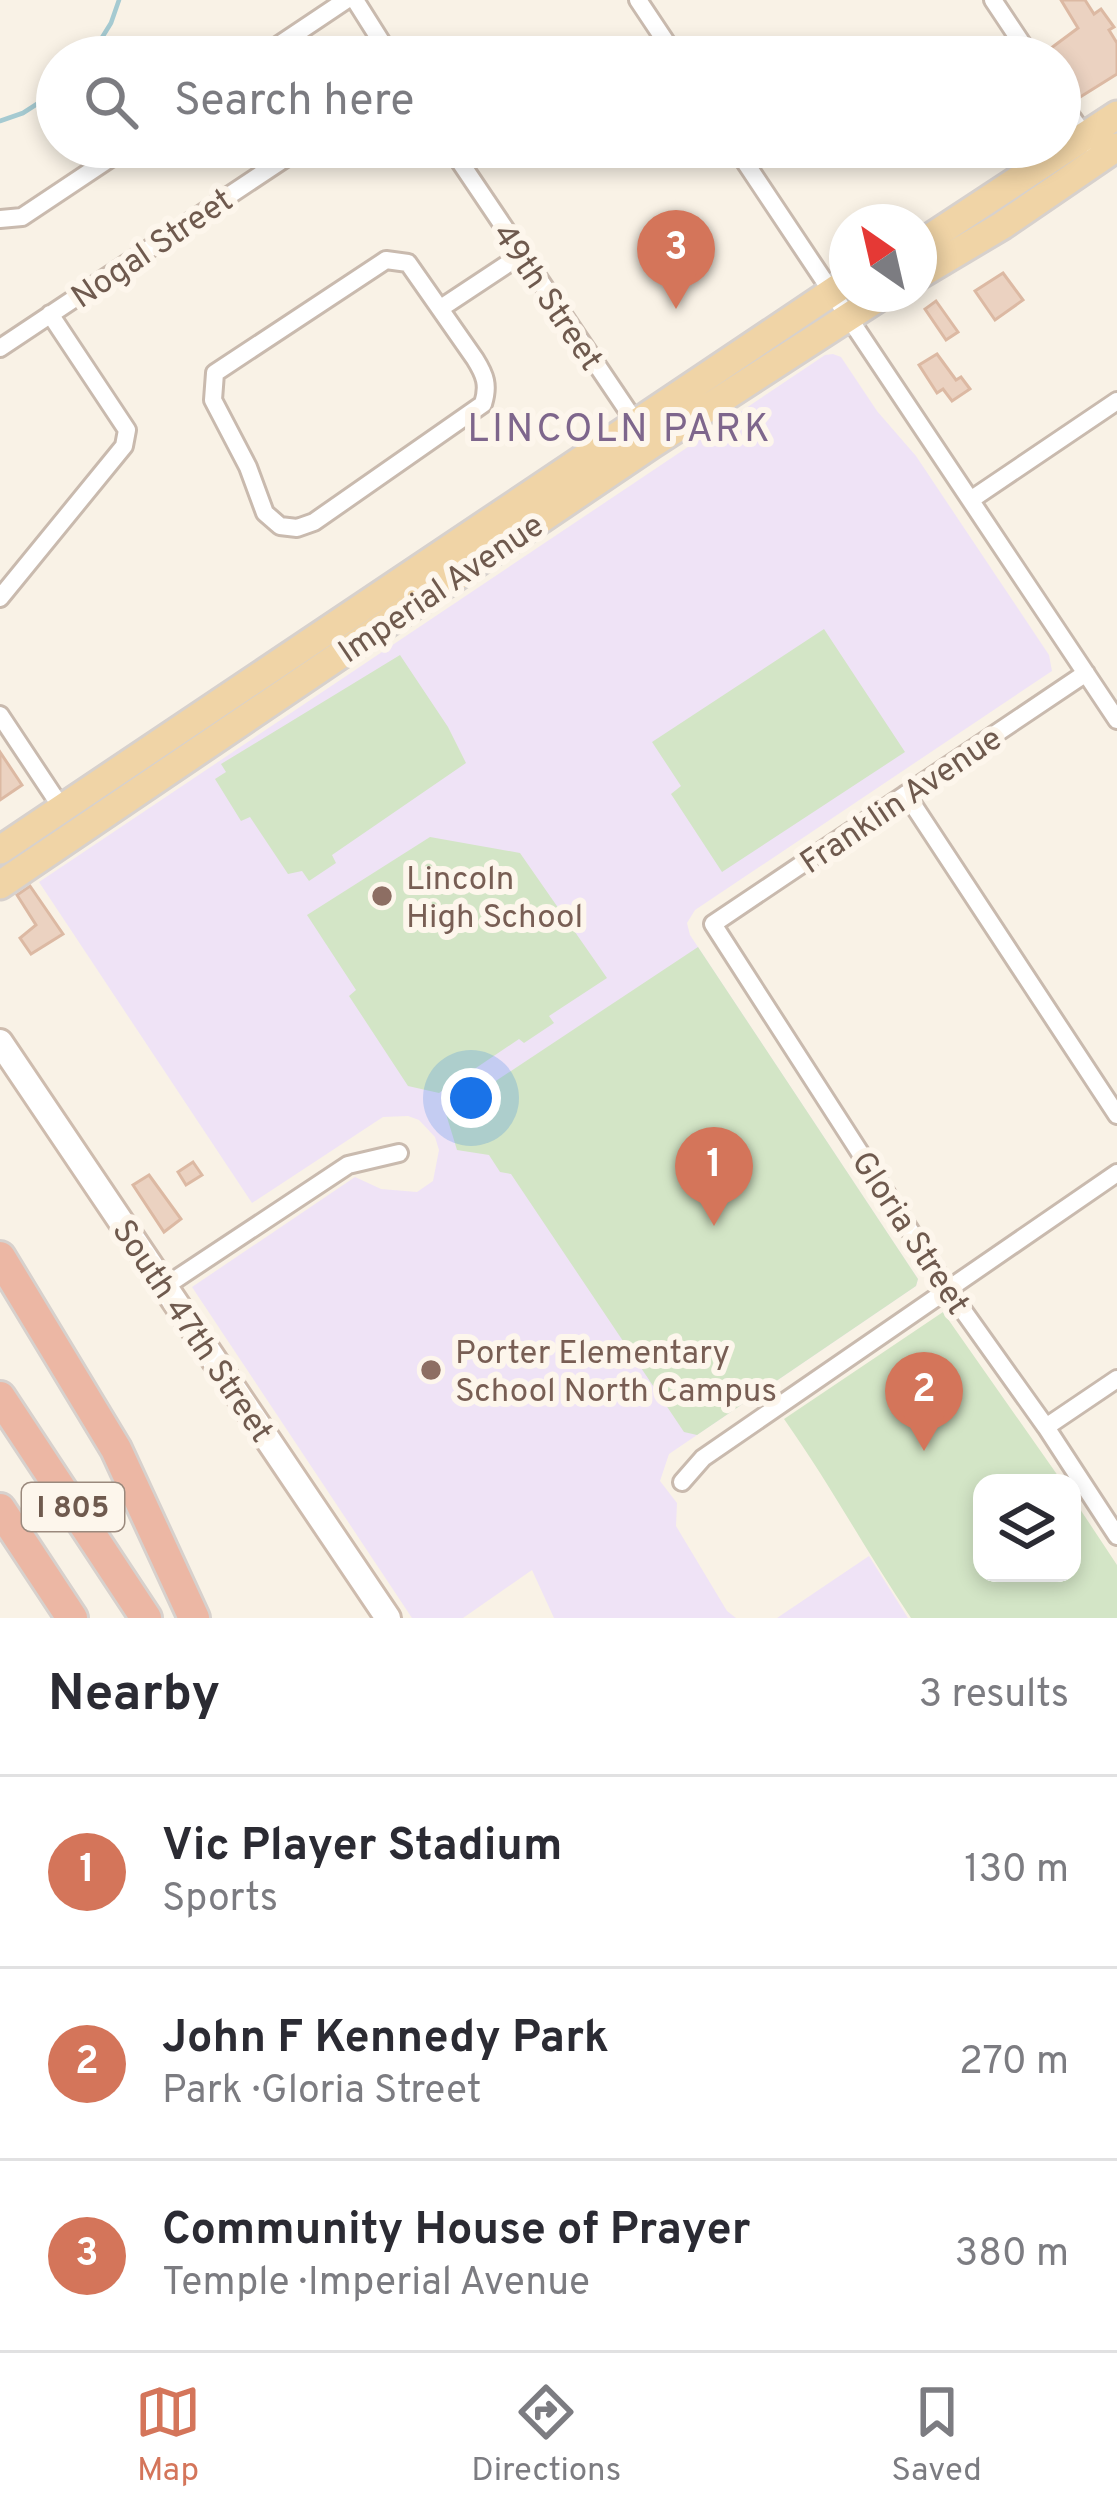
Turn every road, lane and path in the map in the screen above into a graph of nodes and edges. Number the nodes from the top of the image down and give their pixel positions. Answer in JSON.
{"nodes":[{"id":1,"x":350,"y":0,"type":"edge"},
{"id":2,"x":638,"y":0,"type":"edge"},
{"id":3,"x":992,"y":0,"type":"edge"},
{"id":4,"x":294,"y":36,"type":"edge"},
{"id":5,"x":376,"y":36,"type":"edge"},
{"id":6,"x":662,"y":36,"type":"edge"},
{"id":7,"x":1017,"y":36,"type":"edge"},
{"id":8,"x":1117,"y":115,"type":"edge"},
{"id":9,"x":1081,"y":125,"type":"edge"},
{"id":10,"x":1101,"y":148,"type":"edge"},
{"id":11,"x":96,"y":168,"type":"edge"},
{"id":12,"x":270,"y":168,"type":"edge"},
{"id":13,"x":464,"y":168,"type":"edge"},
{"id":14,"x":750,"y":168,"type":"edge"},
{"id":15,"x":1063,"y":168,"type":"edge"},
{"id":16,"x":1072,"y":168,"type":"edge"},
{"id":17,"x":0,"y":219,"type":"edge"},
{"id":18,"x":937,"y":235,"type":"edge"},
{"id":19,"x":521,"y":255,"type":"junction"},
{"id":20,"x":937,"y":262,"type":"edge"},
{"id":21,"x":829,"y":278,"type":"edge"},
{"id":22,"x":829,"y":305,"type":"edge"},
{"id":23,"x":441,"y":308,"type":"junction"},
{"id":24,"x":852,"y":312,"type":"edge"},
{"id":25,"x":50,"y":314,"type":"junction"},
{"id":26,"x":0,"y":348,"type":"edge"},
{"id":27,"x":1117,"y":401,"type":"edge"},
{"id":28,"x":645,"y":434,"type":"junction"},
{"id":29,"x":972,"y":499,"type":"junction"},
{"id":30,"x":0,"y":598,"type":"edge"},
{"id":31,"x":1086,"y":674,"type":"junction"},
{"id":32,"x":0,"y":715,"type":"edge"},
{"id":33,"x":1117,"y":720,"type":"edge"},
{"id":34,"x":906,"y":794,"type":"junction"},
{"id":35,"x":63,"y":810,"type":"junction"},
{"id":36,"x":0,"y":850,"type":"edge"},
{"id":37,"x":0,"y":885,"type":"edge"},
{"id":38,"x":713,"y":924,"type":"joint"},
{"id":39,"x":0,"y":1042,"type":"edge"},
{"id":40,"x":1117,"y":1115,"type":"edge"},
{"id":41,"x":398,"y":1153,"type":"dead end"},
{"id":42,"x":1117,"y":1173,"type":"edge"},
{"id":43,"x":0,"y":1256,"type":"edge"},
{"id":44,"x":164,"y":1287,"type":"junction"},
{"id":45,"x":947,"y":1288,"type":"junction"},
{"id":46,"x":1117,"y":1379,"type":"edge"},
{"id":47,"x":0,"y":1397,"type":"edge"},
{"id":48,"x":1046,"y":1426,"type":"junction"},
{"id":49,"x":682,"y":1482,"type":"dead end"},
{"id":50,"x":0,"y":1509,"type":"edge"},
{"id":51,"x":1117,"y":1536,"type":"edge"},
{"id":52,"x":0,"y":1548,"type":"edge"},
{"id":53,"x":54,"y":1618,"type":"edge"},
{"id":54,"x":72,"y":1618,"type":"edge"},
{"id":55,"x":146,"y":1618,"type":"edge"},
{"id":56,"x":194,"y":1618,"type":"edge"},
{"id":57,"x":388,"y":1618,"type":"edge"}],
"edges":[{"from":1,"to":4,"type":"street"},
{"from":1,"to":5,"type":"street"},
{"from":2,"to":6,"type":"street"},
{"from":3,"to":7,"type":"street"},
{"from":8,"to":10,"type":"main road"},
{"from":9,"to":10,"type":"street"},
{"from":11,"to":17,"type":"street"},
{"from":12,"to":25,"type":"street","name":"Nogal Street"},
{"from":13,"to":19,"type":"street","name":"49th Street"},
{"from":14,"to":21,"type":"street"},
{"from":15,"to":18,"type":"main road"},
{"from":16,"to":20,"type":"main road"},
{"from":19,"to":23,"type":"street"},
{"from":19,"to":28,"type":"street","name":"49th Street"},
{"from":22,"to":28,"type":"main road","name":"Imperial Avenue"},
{"from":23,"to":23,"type":"street"},
{"from":24,"to":29,"type":"street"},
{"from":25,"to":26,"type":"street","name":"Nogal Street"},
{"from":25,"to":30,"type":"street"},
{"from":27,"to":29,"type":"street"},
{"from":28,"to":35,"type":"main road","name":"Imperial Avenue"},
{"from":28,"to":37,"type":"main road","name":"Imperial Avenue"},
{"from":29,"to":31,"type":"street"},
{"from":31,"to":33,"type":"street"},
{"from":31,"to":34,"type":"street","name":"Franklin Avenue"},
{"from":32,"to":35,"type":"street"},
{"from":34,"to":38,"type":"street","name":"Franklin Avenue"},
{"from":34,"to":40,"type":"street"},
{"from":35,"to":36,"type":"main road","name":"Imperial Avenue"},
{"from":38,"to":45,"type":"street","name":"Gloria Street"},
{"from":39,"to":44,"type":"main road","name":"South 47th Street"},
{"from":41,"to":44,"type":"street"},
{"from":42,"to":45,"type":"street"},
{"from":43,"to":56,"type":"highway"},
{"from":44,"to":57,"type":"main road","name":"South 47th Street"},
{"from":45,"to":48,"type":"street","name":"Gloria Street"},
{"from":45,"to":49,"type":"street"},
{"from":46,"to":48,"type":"street"},
{"from":47,"to":55,"type":"highway","number":"I 805"},
{"from":48,"to":51,"type":"street","name":"Gloria Street"},
{"from":50,"to":54,"type":"highway","number":"I 805"},
{"from":52,"to":53,"type":"highway"}]}
